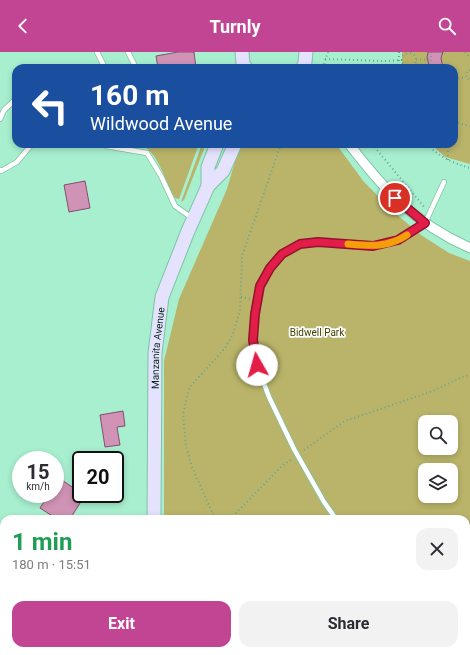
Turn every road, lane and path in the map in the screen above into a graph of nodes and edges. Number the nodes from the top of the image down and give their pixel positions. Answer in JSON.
{"nodes":[{"id":1,"x":97,"y":52,"type":"edge"},
{"id":2,"x":128,"y":52,"type":"edge"},
{"id":3,"x":328,"y":52,"type":"edge"},
{"id":4,"x":399,"y":52,"type":"edge"},
{"id":5,"x":465,"y":52,"type":"edge"},
{"id":6,"x":412,"y":53,"type":"edge"},
{"id":7,"x":470,"y":58,"type":"edge"},
{"id":8,"x":325,"y":59,"type":"junction"},
{"id":9,"x":431,"y":59,"type":"dead end"},
{"id":10,"x":400,"y":60,"type":"junction"},
{"id":11,"x":416,"y":60,"type":"junction"},
{"id":12,"x":103,"y":64,"type":"edge"},
{"id":13,"x":134,"y":64,"type":"edge"},
{"id":14,"x":324,"y":64,"type":"edge"},
{"id":15,"x":400,"y":64,"type":"edge"},
{"id":16,"x":403,"y":64,"type":"edge"},
{"id":17,"x":415,"y":64,"type":"edge"},
{"id":18,"x":470,"y":70,"type":"edge"},
{"id":19,"x":466,"y":77,"type":"junction"},
{"id":20,"x":458,"y":78,"type":"edge"},
{"id":21,"x":470,"y":80,"type":"edge"},
{"id":22,"x":12,"y":103,"type":"edge"},
{"id":23,"x":0,"y":119,"type":"edge"},
{"id":24,"x":458,"y":123,"type":"edge"},
{"id":25,"x":470,"y":126,"type":"edge"},
{"id":26,"x":29,"y":148,"type":"edge"},
{"id":27,"x":118,"y":148,"type":"edge"},
{"id":28,"x":215,"y":148,"type":"edge"},
{"id":29,"x":233,"y":148,"type":"edge"},
{"id":30,"x":280,"y":148,"type":"edge"},
{"id":31,"x":352,"y":148,"type":"edge"},
{"id":32,"x":375,"y":148,"type":"edge"},
{"id":33,"x":430,"y":148,"type":"edge"},
{"id":34,"x":448,"y":148,"type":"edge"},
{"id":35,"x":448,"y":160,"type":"junction"},
{"id":36,"x":470,"y":168,"type":"edge"},
{"id":37,"x":0,"y":170,"type":"edge"},
{"id":38,"x":444,"y":182,"type":"dead end"},
{"id":39,"x":208,"y":186,"type":"junction"},
{"id":40,"x":431,"y":211,"type":"junction"},
{"id":41,"x":194,"y":219,"type":"junction"},
{"id":42,"x":425,"y":223,"type":"junction"},
{"id":43,"x":470,"y":248,"type":"edge"},
{"id":44,"x":470,"y":375,"type":"edge"},
{"id":45,"x":298,"y":455,"type":"junction"},
{"id":46,"x":154,"y":515,"type":"edge"},
{"id":47,"x":213,"y":515,"type":"edge"},
{"id":48,"x":234,"y":515,"type":"edge"},
{"id":49,"x":333,"y":515,"type":"edge"}],
"edges":[{"from":1,"to":12,"type":"lane"},
{"from":2,"to":13,"type":"lane"},
{"from":3,"to":8,"type":"path"},
{"from":4,"to":10,"type":"path"},
{"from":5,"to":7,"type":"path"},
{"from":6,"to":10,"type":"path"},
{"from":6,"to":11,"type":"path"},
{"from":8,"to":10,"type":"path"},
{"from":8,"to":14,"type":"path"},
{"from":9,"to":11,"type":"path"},
{"from":10,"to":15,"type":"path"},
{"from":10,"to":16,"type":"path"},
{"from":11,"to":17,"type":"path"},
{"from":18,"to":19,"type":"path"},
{"from":19,"to":20,"type":"path"},
{"from":19,"to":21,"type":"path"},
{"from":22,"to":23,"type":"lane"},
{"from":24,"to":25,"type":"path"},
{"from":26,"to":37,"type":"lane"},
{"from":27,"to":41,"type":"lane"},
{"from":28,"to":39,"type":"street","name":"Manzanita Avenue"},
{"from":29,"to":39,"type":"street","name":"Manzanita Avenue"},
{"from":30,"to":47,"type":"path"},
{"from":31,"to":42,"type":"street"},
{"from":32,"to":40,"type":"path"},
{"from":33,"to":35,"type":"path"},
{"from":34,"to":35,"type":"path"},
{"from":35,"to":36,"type":"path"},
{"from":38,"to":40,"type":"lane"},
{"from":39,"to":41,"type":"street","name":"Manzanita Avenue"},
{"from":40,"to":42,"type":"lane"},
{"from":41,"to":46,"type":"street","name":"Manzanita Avenue"},
{"from":42,"to":43,"type":"street"},
{"from":42,"to":45,"type":"lane"},
{"from":44,"to":45,"type":"path"},
{"from":45,"to":48,"type":"path"},
{"from":45,"to":49,"type":"lane"}]}
